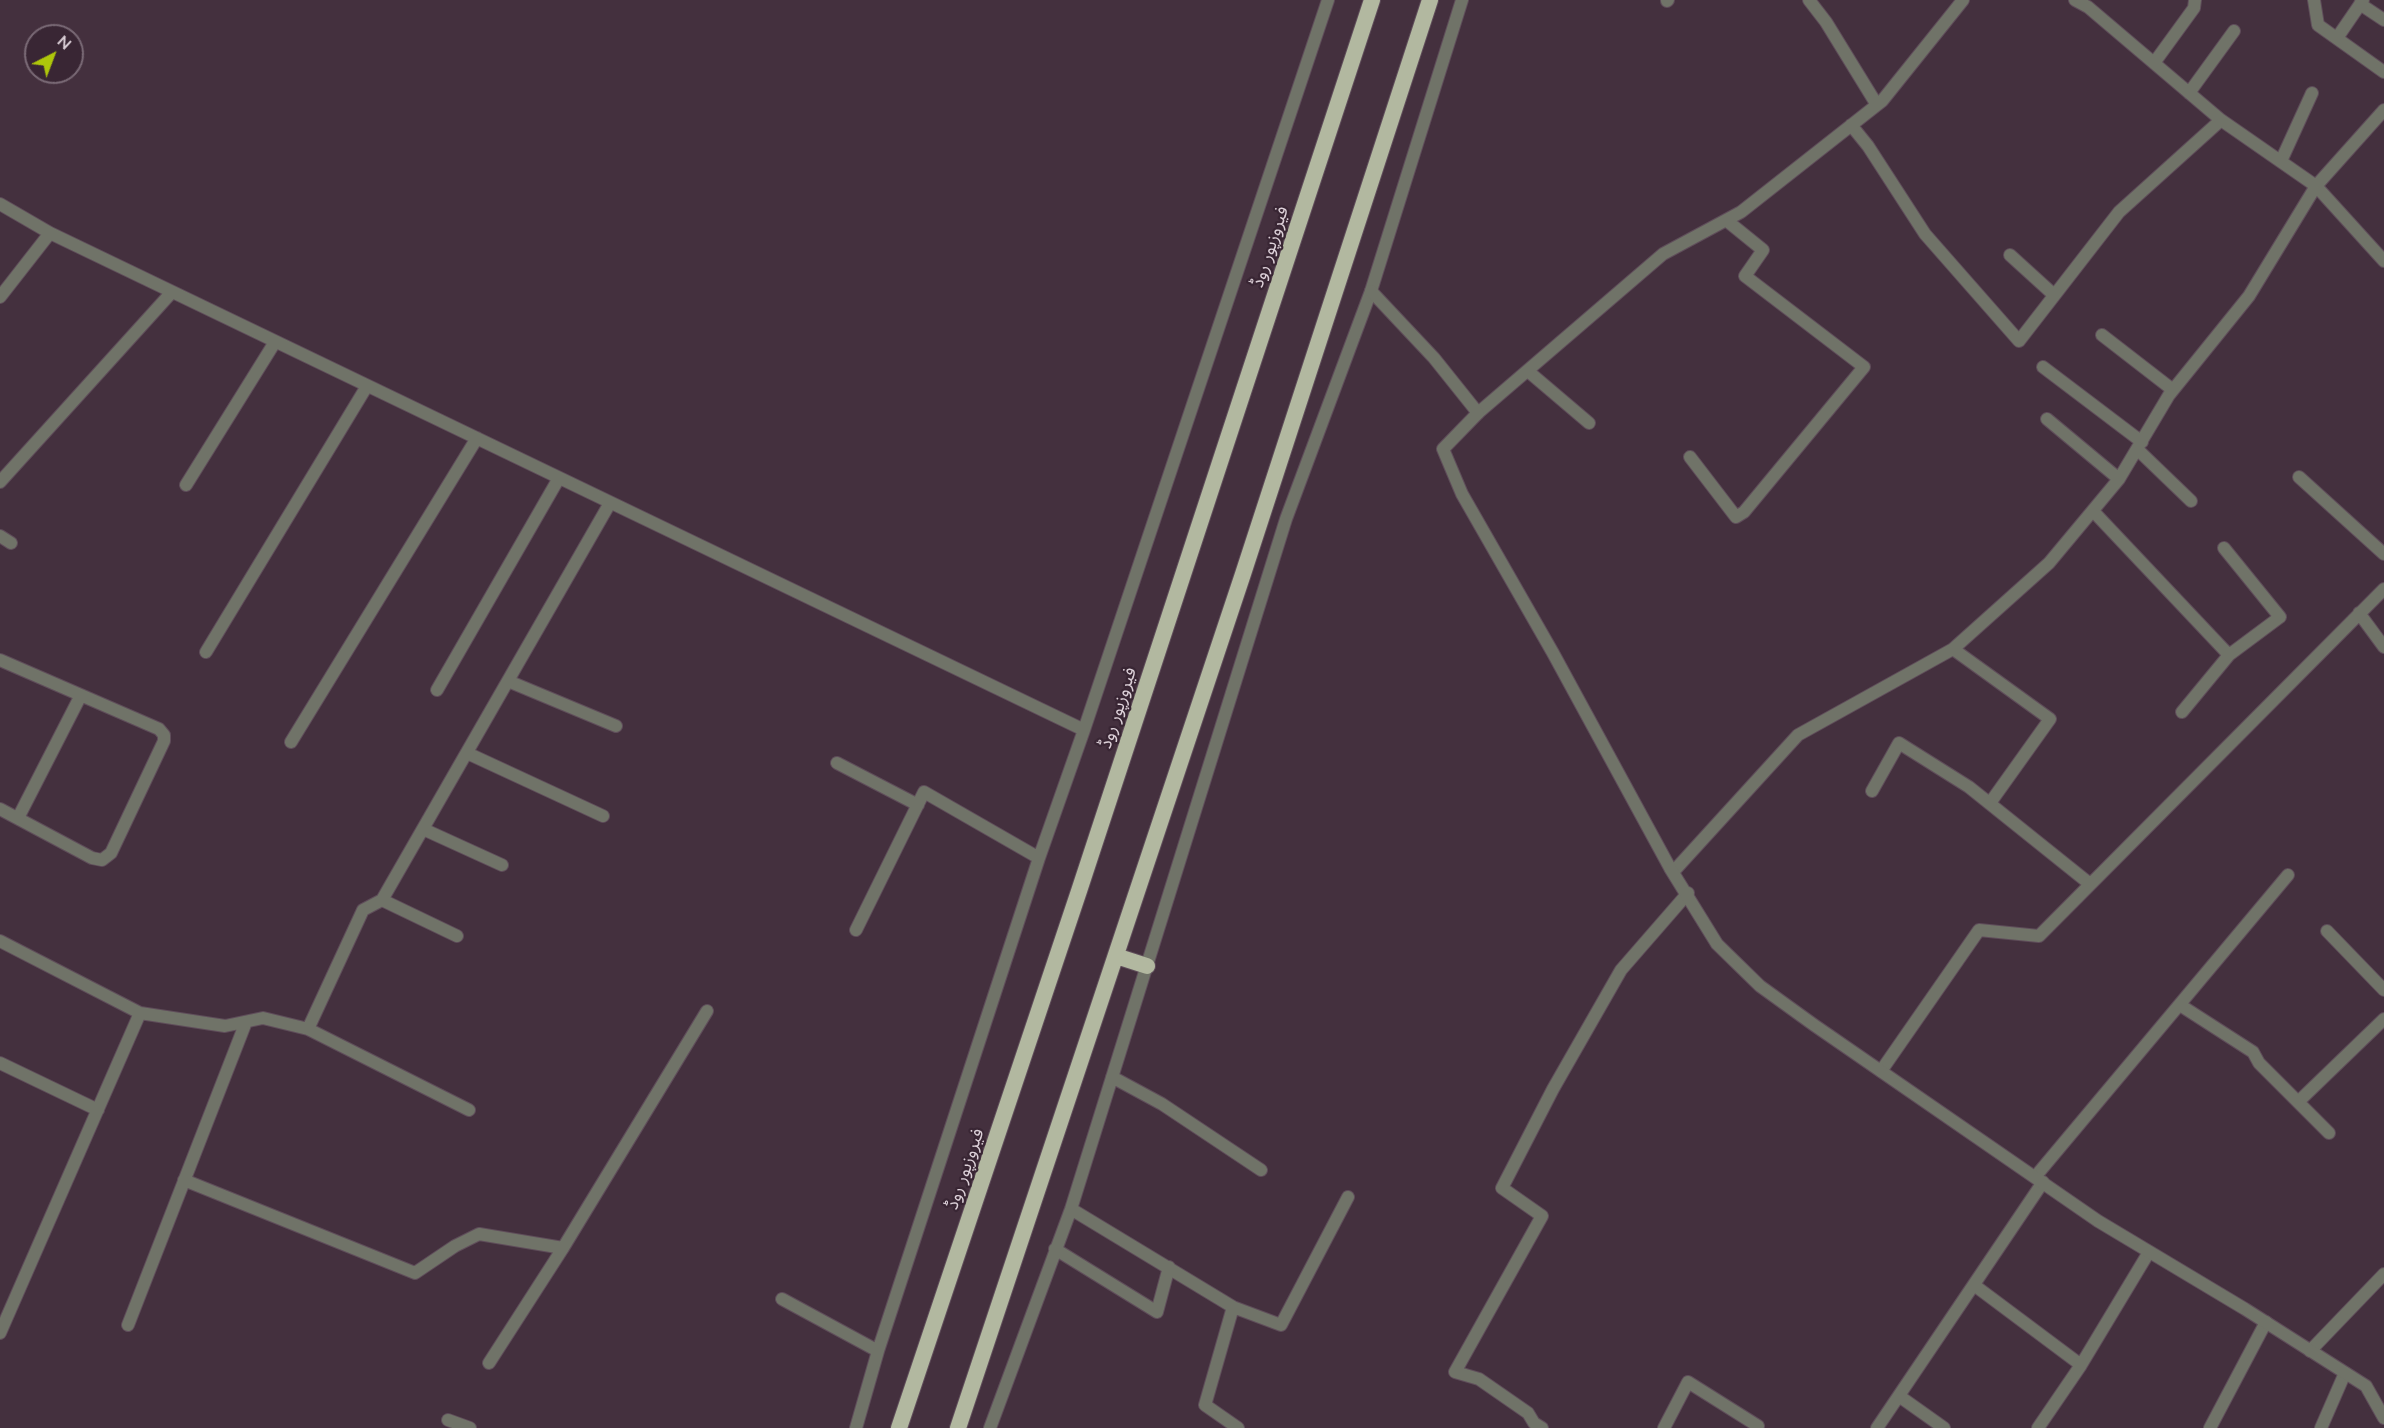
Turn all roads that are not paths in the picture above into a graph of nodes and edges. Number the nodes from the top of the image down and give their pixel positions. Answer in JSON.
{"nodes":[{"id":1,"x":1328,"y":0,"type":"edge"},
{"id":2,"x":1372,"y":0,"type":"edge"},
{"id":3,"x":1430,"y":0,"type":"edge"},
{"id":4,"x":1462,"y":0,"type":"edge"},
{"id":5,"x":1809,"y":0,"type":"edge"},
{"id":6,"x":1963,"y":0,"type":"edge"},
{"id":7,"x":2077,"y":0,"type":"edge"},
{"id":8,"x":2195,"y":0,"type":"edge"},
{"id":9,"x":2314,"y":0,"type":"edge"},
{"id":10,"x":2362,"y":2,"type":"edge"},
{"id":11,"x":2384,"y":20,"type":"edge"},
{"id":12,"x":2234,"y":31,"type":"dead end"},
{"id":13,"x":2337,"y":38,"type":"junction"},
{"id":14,"x":2154,"y":63,"type":"junction"},
{"id":15,"x":2384,"y":72,"type":"edge"},
{"id":16,"x":2189,"y":93,"type":"junction"},
{"id":17,"x":2312,"y":93,"type":"dead end"},
{"id":18,"x":1876,"y":105,"type":"junction"},
{"id":19,"x":2384,"y":110,"type":"edge"},
{"id":20,"x":2221,"y":120,"type":"junction"},
{"id":21,"x":1851,"y":125,"type":"junction"},
{"id":22,"x":2281,"y":161,"type":"junction"},
{"id":23,"x":2316,"y":186,"type":"junction"},
{"id":24,"x":0,"y":204,"type":"edge"},
{"id":25,"x":1726,"y":220,"type":"junction"},
{"id":26,"x":50,"y":234,"type":"junction"},
{"id":27,"x":2010,"y":255,"type":"dead end"},
{"id":28,"x":2384,"y":261,"type":"edge"},
{"id":29,"x":1371,"y":291,"type":"junction"},
{"id":30,"x":172,"y":292,"type":"junction"},
{"id":31,"x":2054,"y":296,"type":"junction"},
{"id":32,"x":0,"y":297,"type":"edge"},
{"id":33,"x":2102,"y":335,"type":"dead end"},
{"id":34,"x":275,"y":342,"type":"junction"},
{"id":35,"x":2043,"y":367,"type":"dead end"},
{"id":36,"x":1529,"y":372,"type":"junction"},
{"id":37,"x":368,"y":386,"type":"junction"},
{"id":38,"x":2173,"y":390,"type":"junction"},
{"id":39,"x":1478,"y":414,"type":"junction"},
{"id":40,"x":2047,"y":419,"type":"dead end"},
{"id":41,"x":1589,"y":423,"type":"dead end"},
{"id":42,"x":477,"y":438,"type":"junction"},
{"id":43,"x":2139,"y":446,"type":"junction"},
{"id":44,"x":1690,"y":457,"type":"dead end"},
{"id":45,"x":2299,"y":477,"type":"dead end"},
{"id":46,"x":559,"y":478,"type":"junction"},
{"id":47,"x":2119,"y":479,"type":"junction"},
{"id":48,"x":0,"y":483,"type":"edge"},
{"id":49,"x":186,"y":485,"type":"dead end"},
{"id":50,"x":2191,"y":501,"type":"dead end"},
{"id":51,"x":610,"y":503,"type":"junction"},
{"id":52,"x":2093,"y":511,"type":"junction"},
{"id":53,"x":2224,"y":548,"type":"dead end"},
{"id":54,"x":2384,"y":554,"type":"edge"},
{"id":55,"x":2384,"y":589,"type":"edge"},
{"id":56,"x":2359,"y":613,"type":"junction"},
{"id":57,"x":2384,"y":647,"type":"edge"},
{"id":58,"x":1953,"y":649,"type":"junction"},
{"id":59,"x":206,"y":652,"type":"dead end"},
{"id":60,"x":2229,"y":655,"type":"junction"},
{"id":61,"x":0,"y":660,"type":"edge"},
{"id":62,"x":508,"y":681,"type":"junction"},
{"id":63,"x":437,"y":690,"type":"dead end"},
{"id":64,"x":81,"y":695,"type":"junction"},
{"id":65,"x":2182,"y":712,"type":"dead end"},
{"id":66,"x":616,"y":726,"type":"dead end"},
{"id":67,"x":1084,"y":730,"type":"junction"},
{"id":68,"x":291,"y":742,"type":"dead end"},
{"id":69,"x":467,"y":753,"type":"junction"},
{"id":70,"x":837,"y":763,"type":"dead end"},
{"id":71,"x":1872,"y":791,"type":"dead end"},
{"id":72,"x":1990,"y":803,"type":"junction"},
{"id":73,"x":918,"y":805,"type":"junction"},
{"id":74,"x":0,"y":809,"type":"edge"},
{"id":75,"x":603,"y":816,"type":"dead end"},
{"id":76,"x":18,"y":818,"type":"junction"},
{"id":77,"x":423,"y":829,"type":"junction"},
{"id":78,"x":1039,"y":858,"type":"junction"},
{"id":79,"x":502,"y":865,"type":"dead end"},
{"id":80,"x":1673,"y":872,"type":"junction"},
{"id":81,"x":2288,"y":875,"type":"dead end"},
{"id":82,"x":2090,"y":884,"type":"junction"},
{"id":83,"x":1688,"y":893,"type":"junction"},
{"id":84,"x":382,"y":900,"type":"junction"},
{"id":85,"x":856,"y":930,"type":"dead end"},
{"id":86,"x":2327,"y":931,"type":"dead end"},
{"id":87,"x":457,"y":936,"type":"dead end"},
{"id":88,"x":0,"y":941,"type":"edge"},
{"id":89,"x":1116,"y":956,"type":"junction"},
{"id":90,"x":1147,"y":966,"type":"junction"},
{"id":91,"x":2384,"y":990,"type":"edge"},
{"id":92,"x":2180,"y":1005,"type":"junction"},
{"id":93,"x":707,"y":1011,"type":"dead end"},
{"id":94,"x":140,"y":1013,"type":"junction"},
{"id":95,"x":2384,"y":1019,"type":"edge"},
{"id":96,"x":246,"y":1022,"type":"junction"},
{"id":97,"x":308,"y":1029,"type":"junction"},
{"id":98,"x":0,"y":1063,"type":"edge"},
{"id":99,"x":1881,"y":1071,"type":"junction"},
{"id":100,"x":1113,"y":1077,"type":"junction"},
{"id":101,"x":2298,"y":1102,"type":"junction"},
{"id":102,"x":98,"y":1110,"type":"junction"},
{"id":103,"x":469,"y":1110,"type":"dead end"},
{"id":104,"x":2329,"y":1133,"type":"dead end"},
{"id":105,"x":1261,"y":1170,"type":"dead end"},
{"id":106,"x":184,"y":1180,"type":"junction"},
{"id":107,"x":2039,"y":1180,"type":"junction"},
{"id":108,"x":1348,"y":1197,"type":"dead end"},
{"id":109,"x":1071,"y":1209,"type":"junction"},
{"id":110,"x":563,"y":1248,"type":"junction"},
{"id":111,"x":1055,"y":1249,"type":"junction"},
{"id":112,"x":2149,"y":1252,"type":"junction"},
{"id":113,"x":1169,"y":1267,"type":"junction"},
{"id":114,"x":2384,"y":1275,"type":"edge"},
{"id":115,"x":1974,"y":1285,"type":"junction"},
{"id":116,"x":782,"y":1299,"type":"dead end"},
{"id":117,"x":1233,"y":1307,"type":"junction"},
{"id":118,"x":2266,"y":1322,"type":"junction"},
{"id":119,"x":128,"y":1325,"type":"dead end"},
{"id":120,"x":0,"y":1334,"type":"edge"},
{"id":121,"x":879,"y":1351,"type":"junction"},
{"id":122,"x":2310,"y":1351,"type":"junction"},
{"id":123,"x":489,"y":1363,"type":"dead end"},
{"id":124,"x":2081,"y":1365,"type":"junction"},
{"id":125,"x":2345,"y":1373,"type":"junction"},
{"id":126,"x":1899,"y":1396,"type":"junction"},
{"id":127,"x":2380,"y":1403,"type":"edge"},
{"id":128,"x":2384,"y":1418,"type":"edge"},
{"id":129,"x":448,"y":1420,"type":"dead end"},
{"id":130,"x":1758,"y":1426,"type":"dead end"},
{"id":131,"x":470,"y":1428,"type":"edge"},
{"id":132,"x":856,"y":1428,"type":"edge"},
{"id":133,"x":899,"y":1428,"type":"edge"},
{"id":134,"x":958,"y":1428,"type":"edge"},
{"id":135,"x":990,"y":1428,"type":"edge"},
{"id":136,"x":1238,"y":1428,"type":"edge"},
{"id":137,"x":1542,"y":1428,"type":"edge"},
{"id":138,"x":1664,"y":1428,"type":"edge"},
{"id":139,"x":1877,"y":1428,"type":"edge"},
{"id":140,"x":1944,"y":1428,"type":"edge"},
{"id":141,"x":2038,"y":1428,"type":"edge"},
{"id":142,"x":2210,"y":1428,"type":"edge"},
{"id":143,"x":2321,"y":1428,"type":"edge"}],
"edges":[{"from":1,"to":67,"type":"street"},
{"from":2,"to":133,"type":"highway","name":"فیروزپور روڈ"},
{"from":3,"to":89,"type":"highway"},
{"from":4,"to":29,"type":"street"},
{"from":5,"to":18,"type":"street"},
{"from":6,"to":18,"type":"street"},
{"from":7,"to":14,"type":"street"},
{"from":8,"to":14,"type":"street"},
{"from":9,"to":13,"type":"street"},
{"from":10,"to":11,"type":"street"},
{"from":10,"to":13,"type":"street"},
{"from":12,"to":16,"type":"street"},
{"from":13,"to":15,"type":"street"},
{"from":14,"to":16,"type":"street"},
{"from":16,"to":20,"type":"street"},
{"from":17,"to":22,"type":"street"},
{"from":18,"to":21,"type":"street"},
{"from":19,"to":23,"type":"street"},
{"from":20,"to":22,"type":"street"},
{"from":20,"to":31,"type":"street"},
{"from":21,"to":25,"type":"street"},
{"from":21,"to":31,"type":"street"},
{"from":22,"to":23,"type":"street"},
{"from":23,"to":28,"type":"street"},
{"from":23,"to":38,"type":"street"},
{"from":24,"to":26,"type":"street"},
{"from":25,"to":36,"type":"street"},
{"from":25,"to":44,"type":"street"},
{"from":26,"to":30,"type":"street"},
{"from":26,"to":32,"type":"street"},
{"from":27,"to":31,"type":"street"},
{"from":29,"to":39,"type":"street"},
{"from":29,"to":90,"type":"street"},
{"from":30,"to":34,"type":"street"},
{"from":30,"to":48,"type":"street"},
{"from":33,"to":38,"type":"street"},
{"from":34,"to":37,"type":"street"},
{"from":34,"to":49,"type":"street"},
{"from":35,"to":43,"type":"street"},
{"from":36,"to":39,"type":"street"},
{"from":36,"to":41,"type":"street"},
{"from":37,"to":42,"type":"street"},
{"from":37,"to":59,"type":"street"},
{"from":38,"to":43,"type":"street"},
{"from":39,"to":80,"type":"street"},
{"from":40,"to":47,"type":"street"},
{"from":42,"to":46,"type":"street"},
{"from":42,"to":68,"type":"street"},
{"from":43,"to":47,"type":"street"},
{"from":43,"to":50,"type":"street"},
{"from":45,"to":54,"type":"street"},
{"from":46,"to":51,"type":"street"},
{"from":46,"to":63,"type":"street"},
{"from":47,"to":52,"type":"street"},
{"from":51,"to":62,"type":"street"},
{"from":51,"to":67,"type":"street"},
{"from":52,"to":58,"type":"street"},
{"from":52,"to":60,"type":"street"},
{"from":53,"to":60,"type":"street"},
{"from":55,"to":56,"type":"street"},
{"from":56,"to":57,"type":"street"},
{"from":56,"to":82,"type":"street"},
{"from":58,"to":72,"type":"street"},
{"from":58,"to":80,"type":"street"},
{"from":60,"to":65,"type":"street"},
{"from":61,"to":64,"type":"street"},
{"from":62,"to":66,"type":"street"},
{"from":62,"to":69,"type":"street"},
{"from":64,"to":76,"type":"street"},
{"from":64,"to":76,"type":"street"},
{"from":67,"to":78,"type":"street"},
{"from":69,"to":75,"type":"street"},
{"from":69,"to":77,"type":"street"},
{"from":70,"to":73,"type":"street"},
{"from":71,"to":72,"type":"street"},
{"from":72,"to":82,"type":"street"},
{"from":73,"to":78,"type":"street"},
{"from":73,"to":85,"type":"street"},
{"from":74,"to":76,"type":"street"},
{"from":77,"to":79,"type":"street"},
{"from":77,"to":84,"type":"street"},
{"from":78,"to":121,"type":"street"},
{"from":80,"to":83,"type":"street"},
{"from":81,"to":92,"type":"street"},
{"from":82,"to":99,"type":"street"},
{"from":83,"to":99,"type":"street"},
{"from":83,"to":137,"type":"street"},
{"from":84,"to":87,"type":"street"},
{"from":84,"to":97,"type":"street"},
{"from":86,"to":91,"type":"street"},
{"from":88,"to":94,"type":"street"},
{"from":89,"to":90,"type":"highway"},
{"from":89,"to":134,"type":"highway"},
{"from":90,"to":100,"type":"street"},
{"from":92,"to":101,"type":"street"},
{"from":92,"to":107,"type":"street"},
{"from":93,"to":110,"type":"street"},
{"from":94,"to":96,"type":"street"},
{"from":94,"to":102,"type":"street"},
{"from":95,"to":101,"type":"street"},
{"from":96,"to":97,"type":"street"},
{"from":96,"to":106,"type":"street"},
{"from":97,"to":103,"type":"street"},
{"from":98,"to":102,"type":"street"},
{"from":99,"to":107,"type":"street"},
{"from":100,"to":105,"type":"street"},
{"from":100,"to":109,"type":"street"},
{"from":101,"to":104,"type":"street"},
{"from":102,"to":120,"type":"street"},
{"from":106,"to":110,"type":"street"},
{"from":106,"to":119,"type":"street"},
{"from":107,"to":112,"type":"street"},
{"from":107,"to":115,"type":"street"},
{"from":108,"to":117,"type":"street"},
{"from":109,"to":111,"type":"street"},
{"from":109,"to":113,"type":"street"},
{"from":110,"to":123,"type":"street"},
{"from":111,"to":113,"type":"street"},
{"from":111,"to":135,"type":"street"},
{"from":112,"to":118,"type":"street"},
{"from":112,"to":124,"type":"street"},
{"from":113,"to":117,"type":"street"},
{"from":114,"to":122,"type":"street"},
{"from":115,"to":124,"type":"street"},
{"from":115,"to":126,"type":"street"},
{"from":116,"to":121,"type":"street"},
{"from":117,"to":136,"type":"street"},
{"from":118,"to":122,"type":"street"},
{"from":118,"to":142,"type":"street"},
{"from":121,"to":132,"type":"street"},
{"from":122,"to":125,"type":"street"},
{"from":124,"to":141,"type":"street"},
{"from":125,"to":127,"type":"street"},
{"from":125,"to":143,"type":"street"},
{"from":126,"to":139,"type":"street"},
{"from":126,"to":140,"type":"street"},
{"from":127,"to":128,"type":"street"},
{"from":129,"to":131,"type":"street"},
{"from":130,"to":138,"type":"street"}]}
